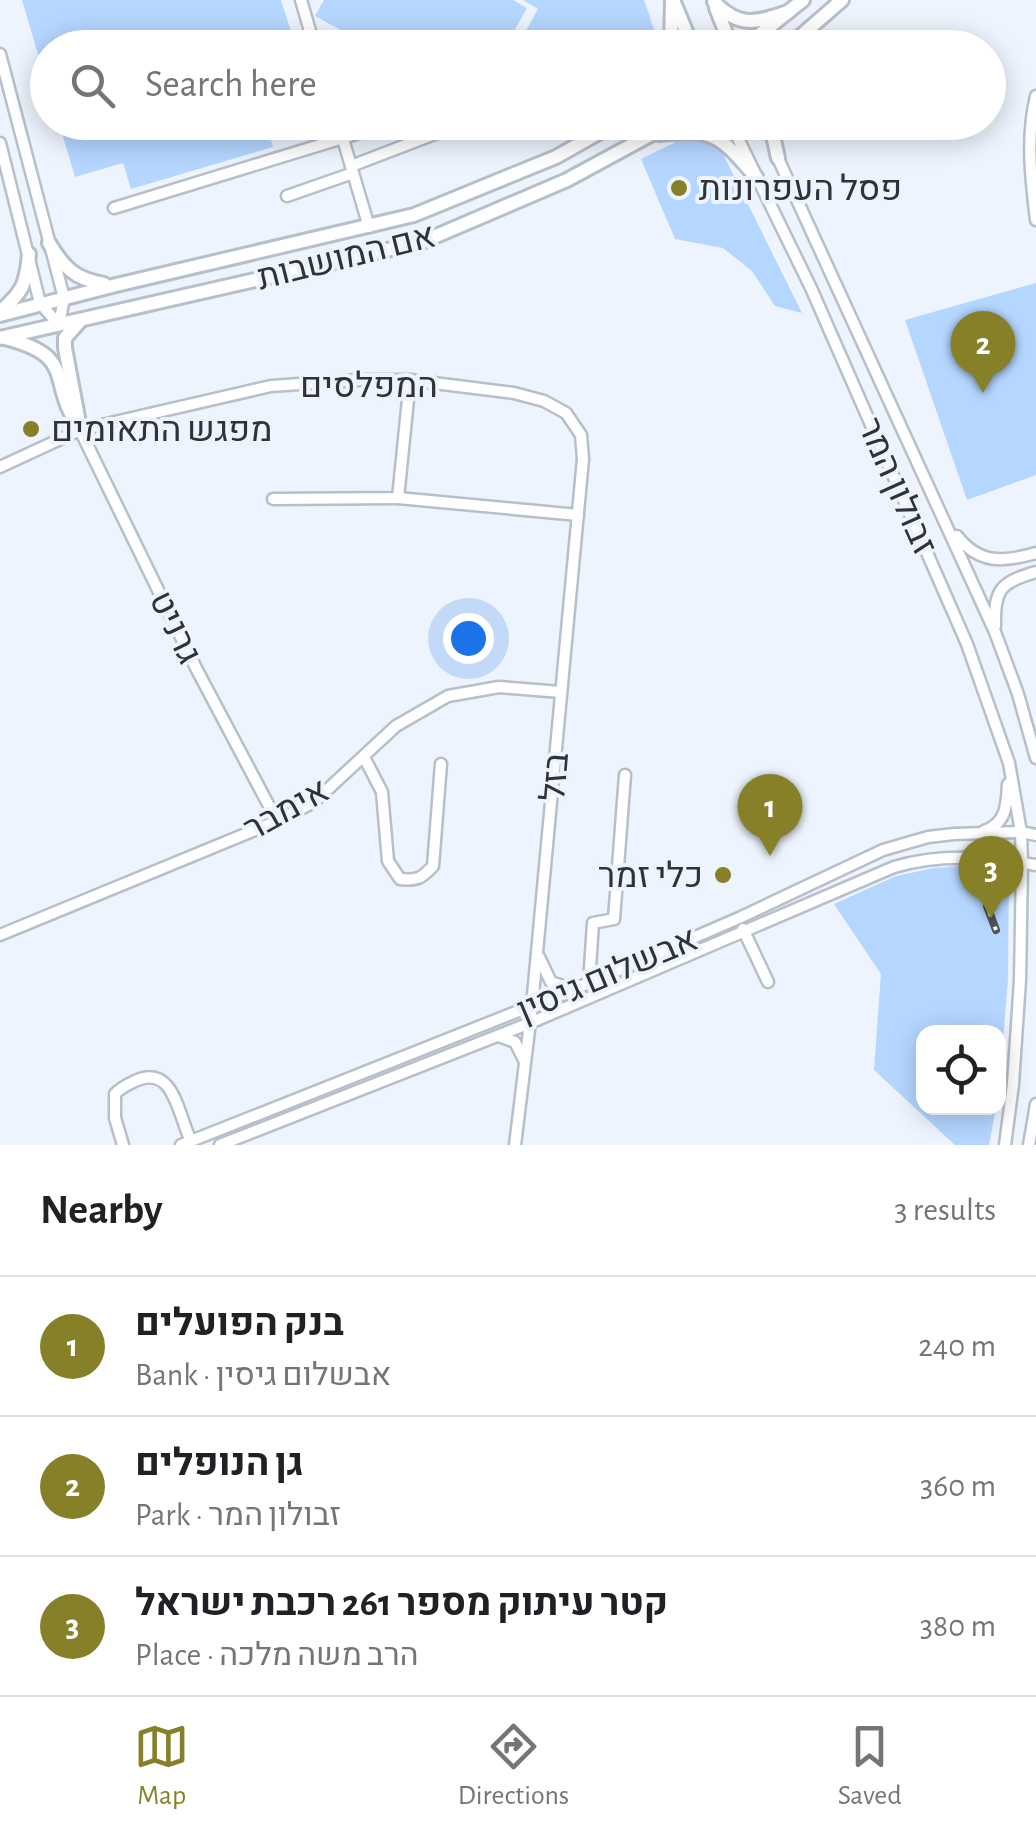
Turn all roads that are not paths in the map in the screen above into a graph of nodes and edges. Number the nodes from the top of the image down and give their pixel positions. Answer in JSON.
{"nodes":[{"id":1,"x":301,"y":0,"type":"edge"},
{"id":2,"x":672,"y":0,"type":"edge"},
{"id":3,"x":802,"y":0,"type":"edge"},
{"id":4,"x":842,"y":0,"type":"edge"},
{"id":5,"x":714,"y":1,"type":"edge"},
{"id":6,"x":788,"y":12,"type":"junction"},
{"id":7,"x":822,"y":20,"type":"junction"},
{"id":8,"x":310,"y":30,"type":"edge"},
{"id":9,"x":671,"y":30,"type":"edge"},
{"id":10,"x":685,"y":30,"type":"edge"},
{"id":11,"x":725,"y":30,"type":"edge"},
{"id":12,"x":766,"y":30,"type":"edge"},
{"id":13,"x":810,"y":30,"type":"edge"},
{"id":14,"x":813,"y":30,"type":"edge"},
{"id":15,"x":0,"y":54,"type":"edge"},
{"id":16,"x":1036,"y":96,"type":"edge"},
{"id":17,"x":343,"y":140,"type":"joint"},
{"id":18,"x":423,"y":140,"type":"edge"},
{"id":19,"x":586,"y":140,"type":"edge"},
{"id":20,"x":642,"y":140,"type":"edge"},
{"id":21,"x":720,"y":140,"type":"edge"},
{"id":22,"x":739,"y":140,"type":"edge"},
{"id":23,"x":770,"y":140,"type":"edge"},
{"id":24,"x":774,"y":140,"type":"edge"},
{"id":25,"x":0,"y":147,"type":"edge"},
{"id":26,"x":778,"y":158,"type":"junction"},
{"id":27,"x":352,"y":170,"type":"junction"},
{"id":28,"x":756,"y":177,"type":"junction"},
{"id":29,"x":287,"y":196,"type":"dead end"},
{"id":30,"x":114,"y":208,"type":"dead end"},
{"id":31,"x":1036,"y":220,"type":"edge"},
{"id":32,"x":369,"y":227,"type":"junction"},
{"id":33,"x":49,"y":243,"type":"junction"},
{"id":34,"x":29,"y":254,"type":"junction"},
{"id":35,"x":112,"y":286,"type":"junction"},
{"id":36,"x":64,"y":298,"type":"junction"},
{"id":37,"x":40,"y":303,"type":"junction"},
{"id":38,"x":0,"y":314,"type":"edge"},
{"id":39,"x":81,"y":320,"type":"junction"},
{"id":40,"x":59,"y":325,"type":"junction"},
{"id":41,"x":1,"y":338,"type":"edge"},
{"id":42,"x":410,"y":380,"type":"junction"},
{"id":43,"x":566,"y":413,"type":"joint"},
{"id":44,"x":80,"y":430,"type":"junction"},
{"id":45,"x":0,"y":467,"type":"edge"},
{"id":46,"x":398,"y":498,"type":"junction"},
{"id":47,"x":273,"y":500,"type":"dead end"},
{"id":48,"x":578,"y":515,"type":"junction"},
{"id":49,"x":943,"y":517,"type":"junction"},
{"id":50,"x":1036,"y":553,"type":"edge"},
{"id":51,"x":1036,"y":572,"type":"edge"},
{"id":52,"x":995,"y":632,"type":"junction"},
{"id":53,"x":562,"y":692,"type":"junction"},
{"id":54,"x":364,"y":757,"type":"junction"},
{"id":55,"x":1036,"y":758,"type":"edge"},
{"id":56,"x":1008,"y":763,"type":"junction"},
{"id":57,"x":441,"y":764,"type":"dead end"},
{"id":58,"x":625,"y":775,"type":"dead end"},
{"id":59,"x":277,"y":820,"type":"junction"},
{"id":60,"x":978,"y":832,"type":"junction"},
{"id":61,"x":1020,"y":832,"type":"junction"},
{"id":62,"x":1036,"y":835,"type":"edge"},
{"id":63,"x":1022,"y":863,"type":"junction"},
{"id":64,"x":1036,"y":865,"type":"edge"},
{"id":65,"x":738,"y":918,"type":"junction"},
{"id":66,"x":745,"y":933,"type":"junction"},
{"id":67,"x":0,"y":934,"type":"edge"},
{"id":68,"x":538,"y":952,"type":"junction"},
{"id":69,"x":768,"y":982,"type":"dead end"},
{"id":70,"x":589,"y":983,"type":"junction"},
{"id":71,"x":576,"y":988,"type":"junction"},
{"id":72,"x":532,"y":1006,"type":"junction"},
{"id":73,"x":530,"y":1023,"type":"junction"},
{"id":74,"x":498,"y":1036,"type":"junction"},
{"id":75,"x":525,"y":1064,"type":"junction"},
{"id":76,"x":1036,"y":1104,"type":"edge"},
{"id":77,"x":186,"y":1143,"type":"edge"},
{"id":78,"x":123,"y":1145,"type":"edge"},
{"id":79,"x":220,"y":1145,"type":"edge"},
{"id":80,"x":515,"y":1145,"type":"edge"},
{"id":81,"x":1005,"y":1145,"type":"edge"},
{"id":82,"x":1029,"y":1145,"type":"edge"}],
"edges":[{"from":1,"to":8,"type":"street"},
{"from":2,"to":9,"type":"main road"},
{"from":2,"to":10,"type":"main road"},
{"from":3,"to":6,"type":"main road"},
{"from":4,"to":7,"type":"main road"},
{"from":5,"to":6,"type":"main road"},
{"from":5,"to":11,"type":"main road"},
{"from":6,"to":12,"type":"main road"},
{"from":7,"to":13,"type":"main road"},
{"from":7,"to":14,"type":"main road"},
{"from":15,"to":33,"type":"street"},
{"from":16,"to":31,"type":"street"},
{"from":17,"to":27,"type":"street"},
{"from":17,"to":30,"type":"street"},
{"from":18,"to":27,"type":"street"},
{"from":19,"to":32,"type":"main road","name":"אם המושבות"},
{"from":20,"to":39,"type":"main road","name":"אם המושבות"},
{"from":21,"to":28,"type":"main road"},
{"from":22,"to":28,"type":"street","name":"זבולון המר"},
{"from":23,"to":26,"type":"street","name":"זבולון המר"},
{"from":24,"to":26,"type":"main road"},
{"from":25,"to":34,"type":"street"},
{"from":26,"to":49,"type":"street","name":"זבולון המר"},
{"from":27,"to":29,"type":"street"},
{"from":27,"to":32,"type":"street"},
{"from":28,"to":56,"type":"street","name":"זבולון המר"},
{"from":32,"to":35,"type":"main road","name":"אם המושבות"},
{"from":33,"to":35,"type":"main road"},
{"from":33,"to":36,"type":"street"},
{"from":34,"to":37,"type":"street"},
{"from":34,"to":38,"type":"main road"},
{"from":35,"to":36,"type":"main road","name":"אם המושבות"},
{"from":36,"to":37,"type":"main road","name":"אם המושבות"},
{"from":36,"to":40,"type":"street"},
{"from":37,"to":38,"type":"main road","name":"אם המושבות"},
{"from":37,"to":40,"type":"street"},
{"from":39,"to":40,"type":"main road","name":"אם המושבות"},
{"from":39,"to":44,"type":"main road"},
{"from":40,"to":41,"type":"main road","name":"אם המושבות"},
{"from":41,"to":44,"type":"main road"},
{"from":42,"to":43,"type":"street","name":"המפלסים"},
{"from":42,"to":44,"type":"street","name":"המפלסים"},
{"from":42,"to":46,"type":"street"},
{"from":43,"to":48,"type":"street","name":"בזל"},
{"from":44,"to":45,"type":"street","name":"המפלסים"},
{"from":44,"to":59,"type":"street","name":"גרניט"},
{"from":46,"to":47,"type":"street"},
{"from":46,"to":48,"type":"street"},
{"from":48,"to":53,"type":"street","name":"בזל"},
{"from":49,"to":50,"type":"street"},
{"from":49,"to":52,"type":"street","name":"זבולון המר"},
{"from":51,"to":52,"type":"street"},
{"from":52,"to":55,"type":"street","name":"זבולון המר"},
{"from":53,"to":54,"type":"street","name":"אימבר"},
{"from":53,"to":68,"type":"street","name":"בזל"},
{"from":54,"to":57,"type":"street"},
{"from":54,"to":59,"type":"street","name":"אימבר"},
{"from":56,"to":60,"type":"street"},
{"from":56,"to":61,"type":"street","name":"זבולון המר"},
{"from":58,"to":70,"type":"street"},
{"from":59,"to":67,"type":"street","name":"אימבר"},
{"from":60,"to":61,"type":"street","name":"אבשלום גיסין"},
{"from":60,"to":65,"type":"street","name":"אבשלום גיסין"},
{"from":61,"to":62,"type":"street","name":"אבשלום גיסין"},
{"from":61,"to":63,"type":"street","name":"זבולון המר"},
{"from":63,"to":64,"type":"street","name":"אבשלום גיסין"},
{"from":63,"to":66,"type":"street","name":"אבשלום גיסין"},
{"from":63,"to":81,"type":"street","name":"זבולון המר"},
{"from":65,"to":66,"type":"street"},
{"from":65,"to":70,"type":"street","name":"אבשלום גיסין"},
{"from":66,"to":69,"type":"street"},
{"from":66,"to":73,"type":"street","name":"אבשלום גיסין"},
{"from":68,"to":71,"type":"street"},
{"from":68,"to":72,"type":"street","name":"בזל"},
{"from":70,"to":71,"type":"street","name":"אבשלום גיסין"},
{"from":71,"to":72,"type":"street","name":"אבשלום גיסין"},
{"from":72,"to":73,"type":"street","name":"בזל"},
{"from":72,"to":77,"type":"street","name":"אבשלום גיסין"},
{"from":73,"to":74,"type":"street","name":"אבשלום גיסין"},
{"from":73,"to":75,"type":"street","name":"בזל"},
{"from":74,"to":75,"type":"street"},
{"from":74,"to":79,"type":"street","name":"אבשלום גיסין"},
{"from":75,"to":80,"type":"street","name":"בזל"},
{"from":76,"to":82,"type":"street"},
{"from":77,"to":78,"type":"street"}]}
